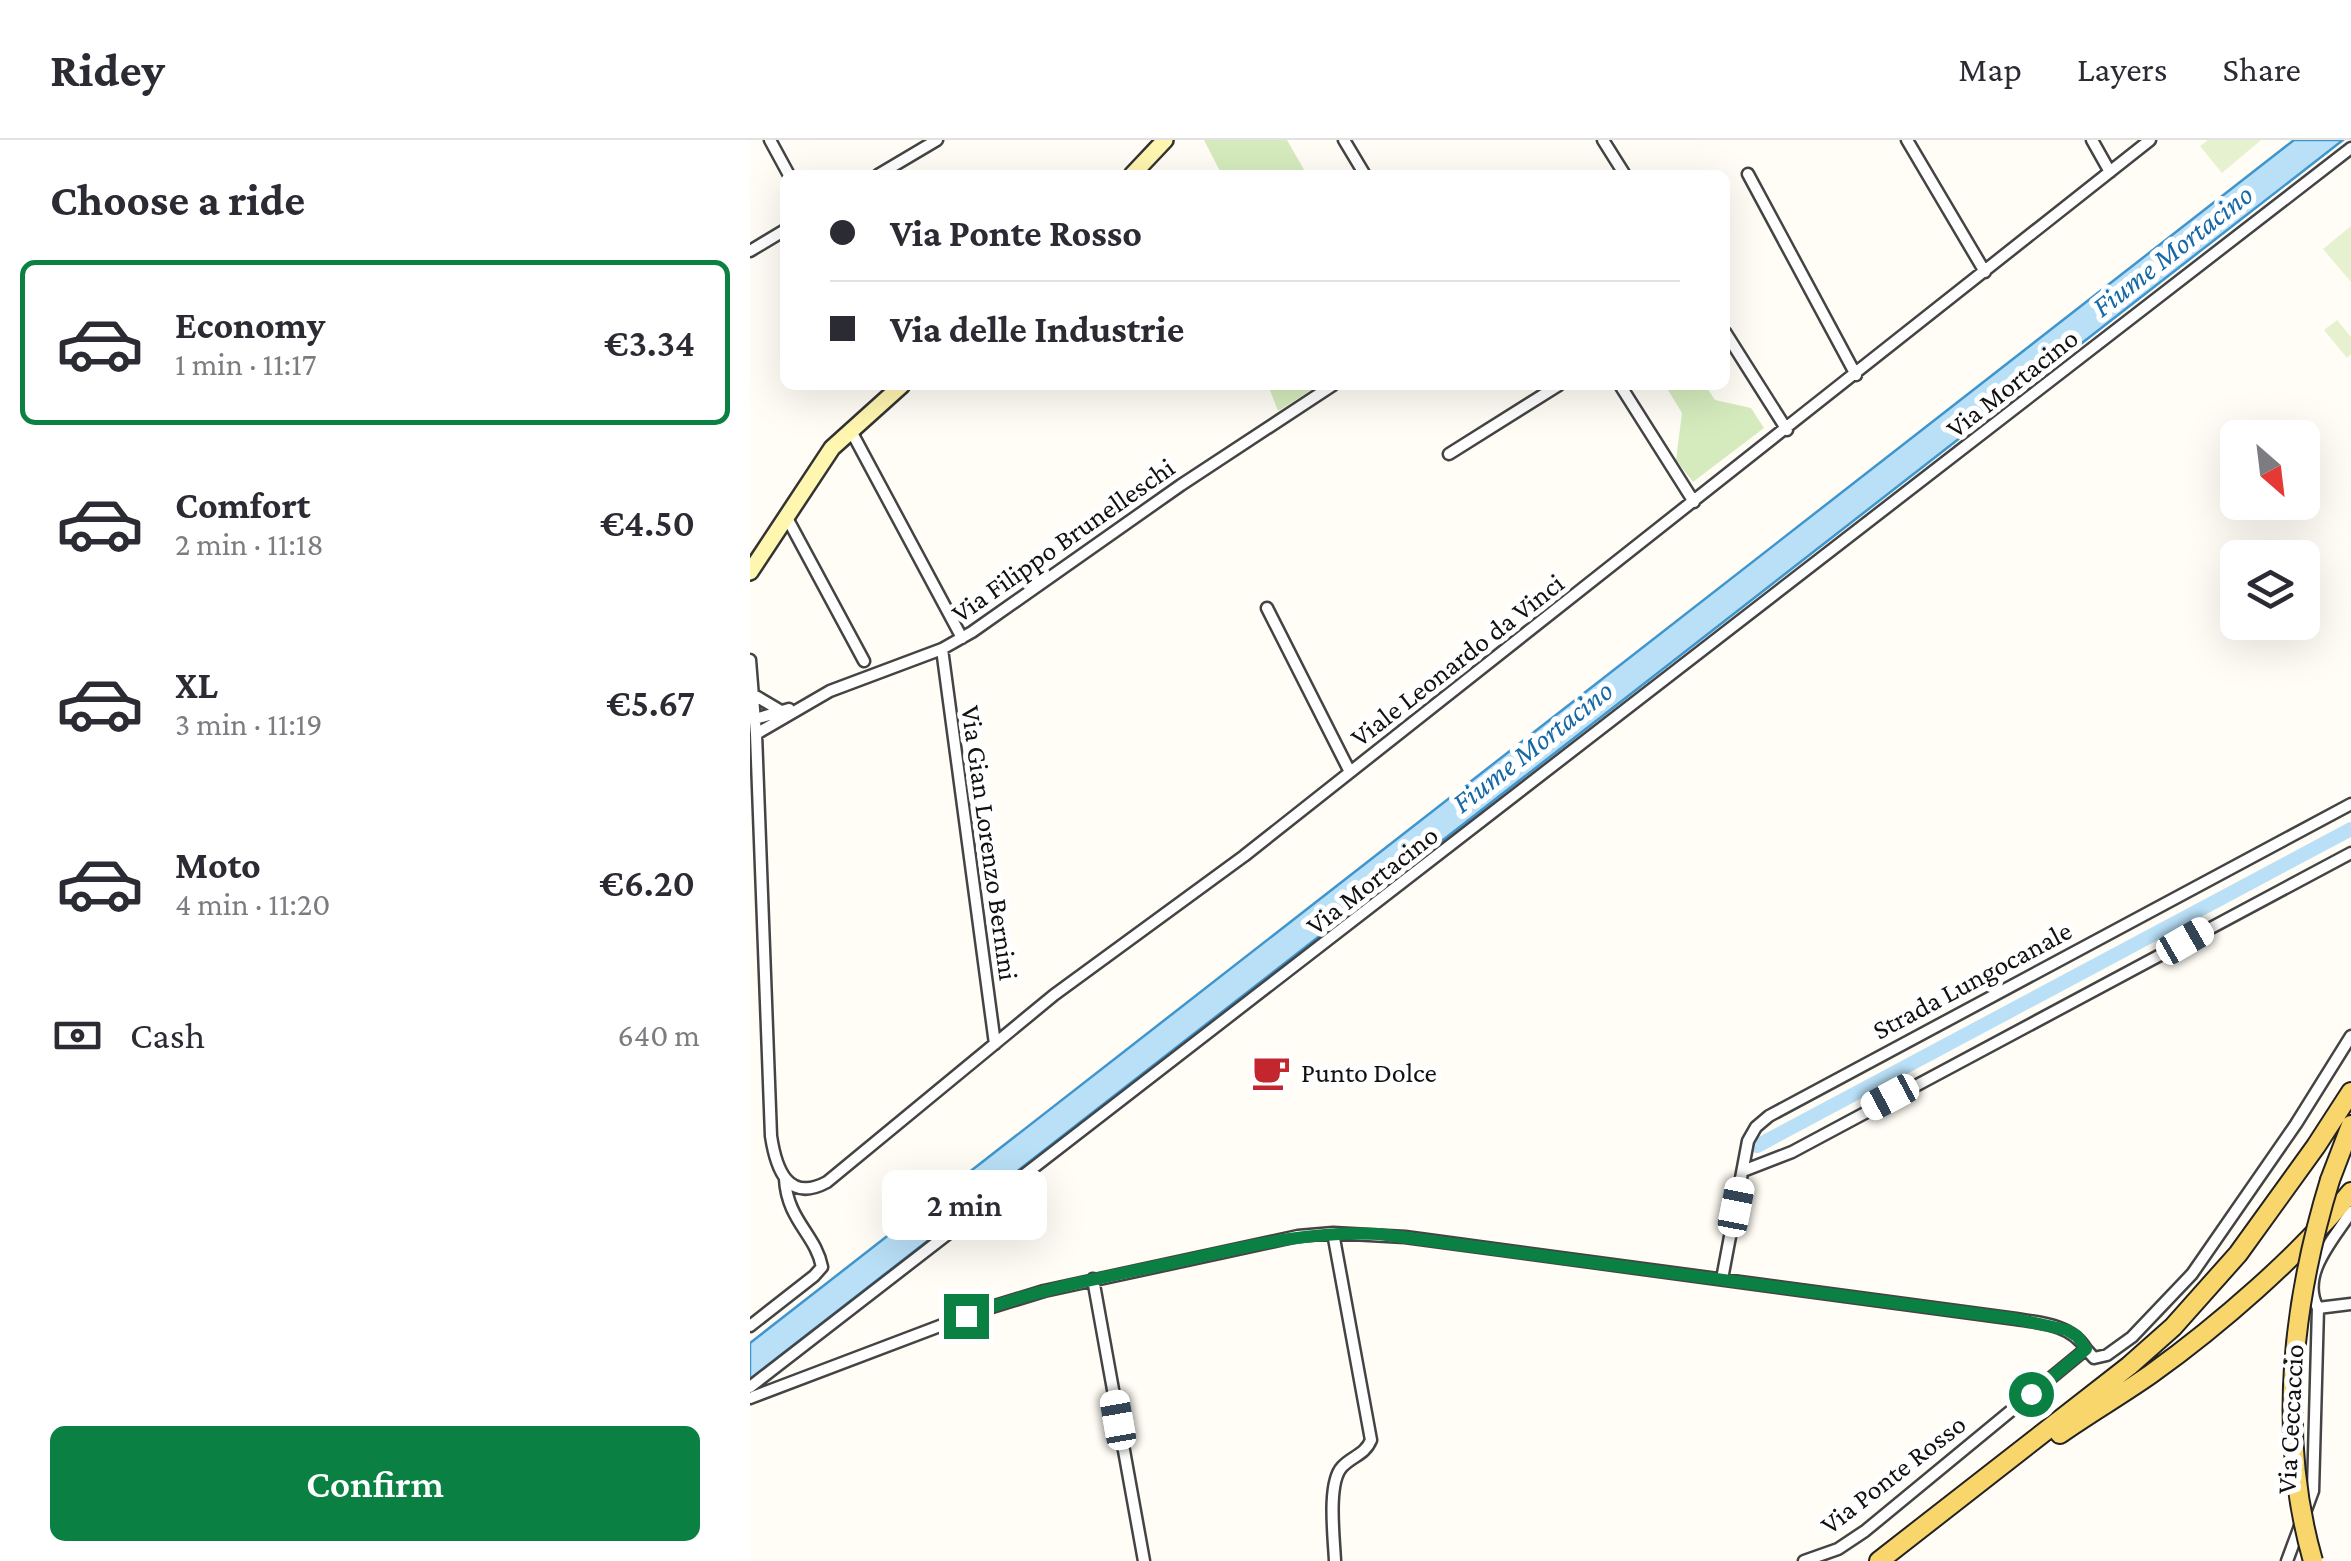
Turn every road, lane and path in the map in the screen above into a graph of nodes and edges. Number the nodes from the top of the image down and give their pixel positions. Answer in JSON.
{"nodes":[{"id":1,"x":770,"y":140,"type":"edge"},
{"id":2,"x":938,"y":140,"type":"edge"},
{"id":3,"x":1165,"y":140,"type":"edge"},
{"id":4,"x":1344,"y":140,"type":"edge"},
{"id":5,"x":1603,"y":140,"type":"edge"},
{"id":6,"x":1907,"y":140,"type":"edge"},
{"id":7,"x":2092,"y":140,"type":"edge"},
{"id":8,"x":2150,"y":140,"type":"edge"},
{"id":9,"x":2351,"y":148,"type":"edge"},
{"id":10,"x":786,"y":170,"type":"edge"},
{"id":11,"x":887,"y":170,"type":"edge"},
{"id":12,"x":1137,"y":170,"type":"edge"},
{"id":13,"x":1362,"y":170,"type":"edge"},
{"id":14,"x":1623,"y":170,"type":"edge"},
{"id":15,"x":2110,"y":172,"type":"junction"},
{"id":16,"x":1748,"y":174,"type":"dead end"},
{"id":17,"x":780,"y":233,"type":"edge"},
{"id":18,"x":750,"y":251,"type":"edge"},
{"id":19,"x":1985,"y":272,"type":"junction"},
{"id":20,"x":1730,"y":340,"type":"edge"},
{"id":21,"x":1856,"y":375,"type":"junction"},
{"id":22,"x":896,"y":390,"type":"edge"},
{"id":23,"x":1326,"y":390,"type":"edge"},
{"id":24,"x":1551,"y":390,"type":"edge"},
{"id":25,"x":1623,"y":390,"type":"edge"},
{"id":26,"x":850,"y":429,"type":"junction"},
{"id":27,"x":1787,"y":430,"type":"junction"},
{"id":28,"x":1449,"y":454,"type":"dead end"},
{"id":29,"x":1694,"y":502,"type":"junction"},
{"id":30,"x":786,"y":515,"type":"junction"},
{"id":31,"x":750,"y":572,"type":"edge"},
{"id":32,"x":1266,"y":608,"type":"dead end"},
{"id":33,"x":962,"y":638,"type":"junction"},
{"id":34,"x":942,"y":649,"type":"junction"},
{"id":35,"x":750,"y":660,"type":"edge"},
{"id":36,"x":864,"y":661,"type":"dead end"},
{"id":37,"x":754,"y":696,"type":"junction"},
{"id":38,"x":805,"y":705,"type":"junction"},
{"id":39,"x":781,"y":712,"type":"junction"},
{"id":40,"x":755,"y":719,"type":"junction"},
{"id":41,"x":756,"y":734,"type":"junction"},
{"id":42,"x":1350,"y":772,"type":"junction"},
{"id":43,"x":2351,"y":804,"type":"edge"},
{"id":44,"x":2351,"y":854,"type":"edge"},
{"id":45,"x":2351,"y":1036,"type":"edge"},
{"id":46,"x":994,"y":1044,"type":"junction"},
{"id":47,"x":2351,"y":1092,"type":"edge"},
{"id":48,"x":2351,"y":1125,"type":"edge"},
{"id":49,"x":1743,"y":1171,"type":"junction"},
{"id":50,"x":785,"y":1178,"type":"junction"},
{"id":51,"x":2351,"y":1192,"type":"edge"},
{"id":52,"x":2351,"y":1212,"type":"edge"},
{"id":53,"x":1333,"y":1233,"type":"junction"},
{"id":54,"x":1722,"y":1279,"type":"junction"},
{"id":55,"x":1093,"y":1280,"type":"junction"},
{"id":56,"x":2351,"y":1304,"type":"edge"},
{"id":57,"x":2318,"y":1308,"type":"junction"},
{"id":58,"x":750,"y":1326,"type":"edge"},
{"id":59,"x":2086,"y":1349,"type":"junction"},
{"id":60,"x":750,"y":1387,"type":"edge"},
{"id":61,"x":750,"y":1398,"type":"edge"},
{"id":62,"x":1144,"y":1561,"type":"edge"},
{"id":63,"x":1335,"y":1561,"type":"edge"},
{"id":64,"x":1804,"y":1561,"type":"edge"},
{"id":65,"x":1879,"y":1561,"type":"edge"},
{"id":66,"x":1899,"y":1561,"type":"edge"},
{"id":67,"x":2287,"y":1561,"type":"edge"},
{"id":68,"x":2313,"y":1561,"type":"edge"}],
"edges":[{"from":1,"to":10,"type":"street"},
{"from":2,"to":11,"type":"street"},
{"from":3,"to":12,"type":"street"},
{"from":4,"to":13,"type":"street"},
{"from":5,"to":14,"type":"street"},
{"from":6,"to":19,"type":"street"},
{"from":7,"to":15,"type":"street"},
{"from":8,"to":15,"type":"street","name":"Viale Leonardo da Vinci"},
{"from":9,"to":60,"type":"street","name":"Via Mortacino"},
{"from":15,"to":19,"type":"street","name":"Viale Leonardo da Vinci"},
{"from":16,"to":21,"type":"street"},
{"from":17,"to":18,"type":"street"},
{"from":19,"to":21,"type":"street","name":"Viale Leonardo da Vinci"},
{"from":20,"to":27,"type":"street"},
{"from":21,"to":27,"type":"street","name":"Viale Leonardo da Vinci"},
{"from":22,"to":26,"type":"street"},
{"from":23,"to":33,"type":"street","name":"Via Filippo Brunelleschi"},
{"from":24,"to":28,"type":"street"},
{"from":25,"to":29,"type":"street"},
{"from":26,"to":30,"type":"street"},
{"from":26,"to":33,"type":"street"},
{"from":27,"to":29,"type":"street","name":"Viale Leonardo da Vinci"},
{"from":29,"to":42,"type":"street","name":"Viale Leonardo da Vinci"},
{"from":30,"to":31,"type":"street"},
{"from":30,"to":36,"type":"street"},
{"from":32,"to":42,"type":"street"},
{"from":33,"to":34,"type":"street","name":"Via Filippo Brunelleschi"},
{"from":34,"to":38,"type":"street","name":"Via Filippo Brunelleschi"},
{"from":34,"to":46,"type":"street","name":"Via Gian Lorenzo Bernini"},
{"from":35,"to":37,"type":"street"},
{"from":37,"to":39,"type":"street"},
{"from":37,"to":40,"type":"street"},
{"from":38,"to":39,"type":"street","name":"Via Filippo Brunelleschi"},
{"from":38,"to":41,"type":"street","name":"Via Filippo Brunelleschi"},
{"from":39,"to":40,"type":"street","name":"Via Filippo Brunelleschi"},
{"from":40,"to":41,"type":"street"},
{"from":41,"to":50,"type":"street"},
{"from":42,"to":46,"type":"street","name":"Viale Leonardo da Vinci"},
{"from":43,"to":49,"type":"street","name":"Strada Lungocanale"},
{"from":44,"to":49,"type":"street"},
{"from":45,"to":59,"type":"street"},
{"from":46,"to":50,"type":"street","name":"Viale Leonardo da Vinci"},
{"from":47,"to":65,"type":"main road"},
{"from":48,"to":68,"type":"main road","bridge":true},
{"from":49,"to":54,"type":"street","name":"Strada Lungocanale"},
{"from":50,"to":58,"type":"street"},
{"from":51,"to":66,"type":"main road"},
{"from":52,"to":57,"type":"street"},
{"from":53,"to":54,"type":"street"},
{"from":53,"to":55,"type":"street"},
{"from":53,"to":63,"type":"street"},
{"from":54,"to":59,"type":"street"},
{"from":55,"to":61,"type":"street"},
{"from":55,"to":62,"type":"street"},
{"from":56,"to":57,"type":"street","name":"Via Ceccaccio"},
{"from":57,"to":67,"type":"street","name":"Via Ceccaccio"},
{"from":59,"to":64,"type":"street","name":"Via Ponte Rosso"}]}
